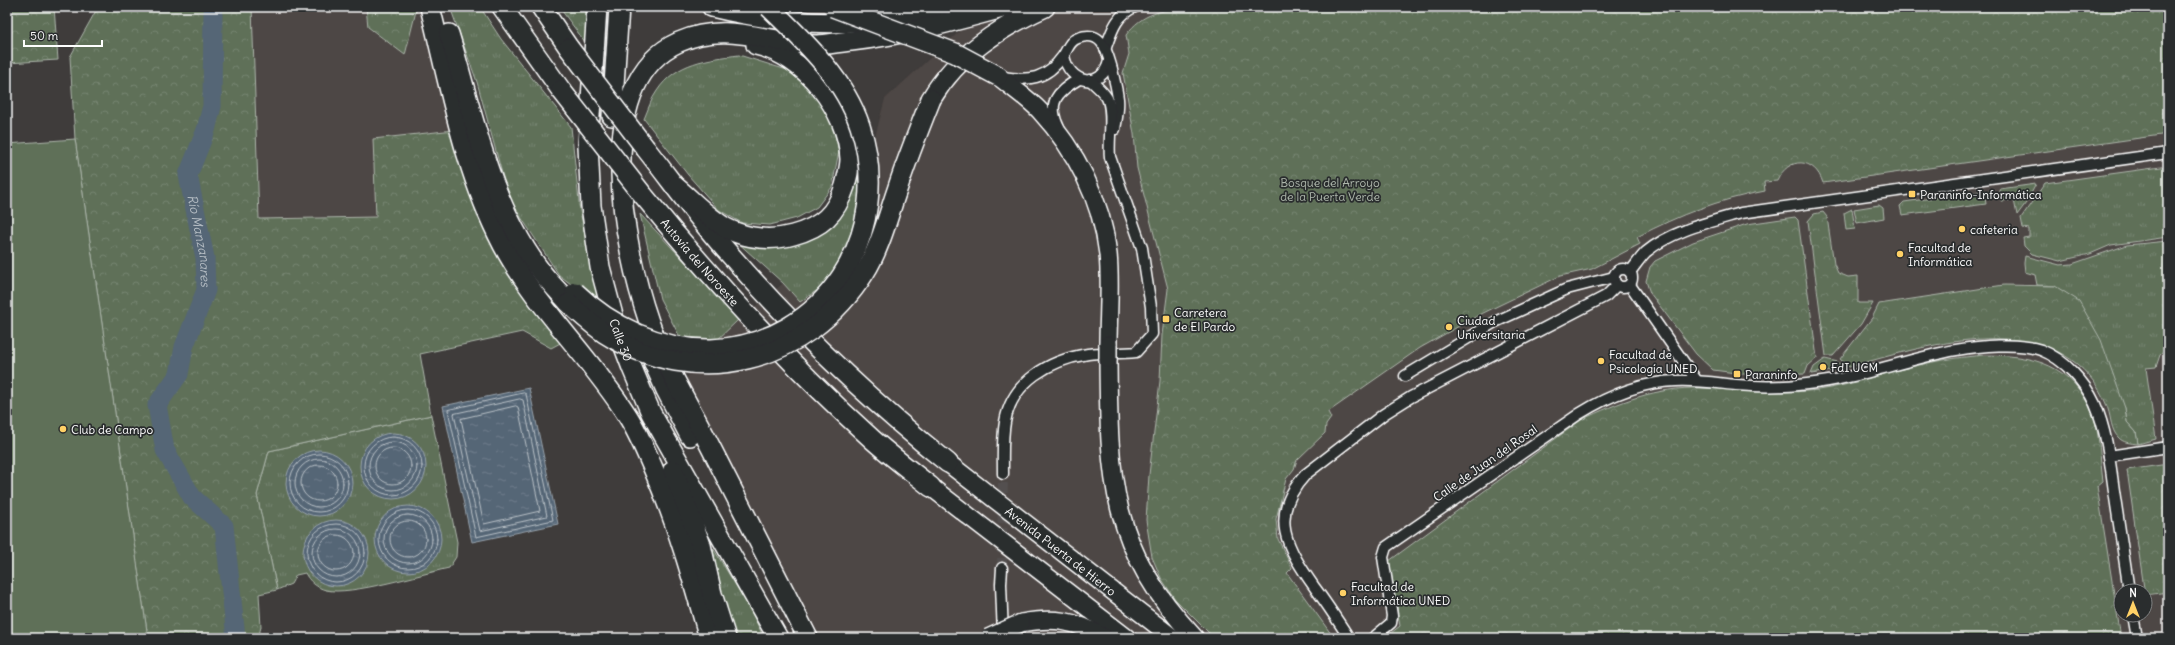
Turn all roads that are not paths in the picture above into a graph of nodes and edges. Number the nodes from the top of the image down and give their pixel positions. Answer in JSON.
{"nodes":[{"id":1,"x":430,"y":7,"type":"edge"},
{"id":2,"x":440,"y":7,"type":"edge"},
{"id":3,"x":502,"y":7,"type":"edge"},
{"id":4,"x":541,"y":7,"type":"edge"},
{"id":5,"x":597,"y":7,"type":"edge"},
{"id":6,"x":619,"y":7,"type":"edge"},
{"id":7,"x":712,"y":7,"type":"edge"},
{"id":8,"x":769,"y":7,"type":"edge"},
{"id":9,"x":833,"y":7,"type":"edge"},
{"id":10,"x":947,"y":7,"type":"edge"},
{"id":11,"x":1006,"y":7,"type":"edge"},
{"id":12,"x":1045,"y":7,"type":"edge"},
{"id":13,"x":1135,"y":7,"type":"edge"},
{"id":14,"x":1106,"y":47,"type":"junction"},
{"id":15,"x":1064,"y":55,"type":"junction"},
{"id":16,"x":1109,"y":61,"type":"junction"},
{"id":17,"x":998,"y":76,"type":"junction"},
{"id":18,"x":1079,"y":79,"type":"junction"},
{"id":19,"x":1090,"y":80,"type":"junction"},
{"id":20,"x":2168,"y":153,"type":"edge"},
{"id":21,"x":1074,"y":154,"type":"junction"},
{"id":22,"x":1114,"y":173,"type":"junction"},
{"id":23,"x":676,"y":187,"type":"junction"},
{"id":24,"x":1630,"y":272,"type":"junction"},
{"id":25,"x":1615,"y":281,"type":"junction"},
{"id":26,"x":1630,"y":286,"type":"junction"},
{"id":27,"x":572,"y":298,"type":"junction"},
{"id":28,"x":650,"y":324,"type":"junction"},
{"id":29,"x":1405,"y":376,"type":"dead end"},
{"id":30,"x":1697,"y":381,"type":"junction"},
{"id":31,"x":651,"y":413,"type":"junction"},
{"id":32,"x":2168,"y":448,"type":"edge"},
{"id":33,"x":2109,"y":456,"type":"junction"},
{"id":34,"x":948,"y":464,"type":"joint"},
{"id":35,"x":1003,"y":474,"type":"tunnel mouth"},
{"id":36,"x":931,"y":487,"type":"joint"},
{"id":37,"x":1002,"y":568,"type":"tunnel mouth"},
{"id":38,"x":2128,"y":583,"type":"edge"},
{"id":39,"x":2134,"y":623,"type":"edge"},
{"id":40,"x":709,"y":638,"type":"edge"},
{"id":41,"x":726,"y":638,"type":"edge"},
{"id":42,"x":778,"y":638,"type":"edge"},
{"id":43,"x":798,"y":638,"type":"edge"},
{"id":44,"x":808,"y":638,"type":"edge"},
{"id":45,"x":988,"y":638,"type":"edge"},
{"id":46,"x":1004,"y":638,"type":"edge"},
{"id":47,"x":1105,"y":638,"type":"edge"},
{"id":48,"x":1127,"y":638,"type":"edge"},
{"id":49,"x":1173,"y":638,"type":"edge"},
{"id":50,"x":1195,"y":638,"type":"edge"},
{"id":51,"x":1349,"y":638,"type":"edge"},
{"id":52,"x":1373,"y":638,"type":"edge"},
{"id":53,"x":2137,"y":638,"type":"edge"}],
"edges":[{"from":1,"to":40,"type":"highway"},
{"from":2,"to":27,"type":"highway"},
{"from":3,"to":36,"type":"highway","name":"Autovía del Noroeste","bridge":true},
{"from":4,"to":23,"type":"highway","bridge":true},
{"from":5,"to":31,"type":"highway","name":"Calle 30"},
{"from":6,"to":43,"type":"highway","name":"Calle 30"},
{"from":7,"to":10,"type":"highway"},
{"from":8,"to":27,"type":"highway","bridge":true},
{"from":9,"to":17,"type":"highway","bridge":true},
{"from":11,"to":28,"type":"highway"},
{"from":12,"to":27,"type":"highway","bridge":true},
{"from":13,"to":14,"type":"street"},
{"from":14,"to":15,"type":"street"},
{"from":14,"to":16,"type":"street"},
{"from":15,"to":17,"type":"street"},
{"from":15,"to":18,"type":"street"},
{"from":16,"to":19,"type":"street"},
{"from":16,"to":22,"type":"street"},
{"from":17,"to":21,"type":"highway"},
{"from":18,"to":19,"type":"street"},
{"from":18,"to":21,"type":"street"},
{"from":19,"to":22,"type":"street"},
{"from":20,"to":24,"type":"street"},
{"from":21,"to":50,"type":"highway"},
{"from":22,"to":35,"type":"street"},
{"from":23,"to":28,"type":"highway"},
{"from":23,"to":34,"type":"highway"},
{"from":24,"to":25,"type":"street"},
{"from":24,"to":26,"type":"street"},
{"from":25,"to":26,"type":"street"},
{"from":25,"to":29,"type":"street"},
{"from":25,"to":51,"type":"street"},
{"from":26,"to":30,"type":"street"},
{"from":28,"to":44,"type":"highway"},
{"from":30,"to":33,"type":"street"},
{"from":30,"to":52,"type":"street","name":"Calle de Juan del Rosal"},
{"from":31,"to":41,"type":"highway"},
{"from":31,"to":42,"type":"highway","name":"Calle 30"},
{"from":32,"to":33,"type":"street"},
{"from":33,"to":38,"type":"street"},
{"from":34,"to":49,"type":"highway","name":"Avenida Puerta de Hierro"},
{"from":36,"to":48,"type":"highway"},
{"from":37,"to":46,"type":"street"},
{"from":39,"to":53,"type":"street"},
{"from":45,"to":47,"type":"highway","bridge":true}]}
